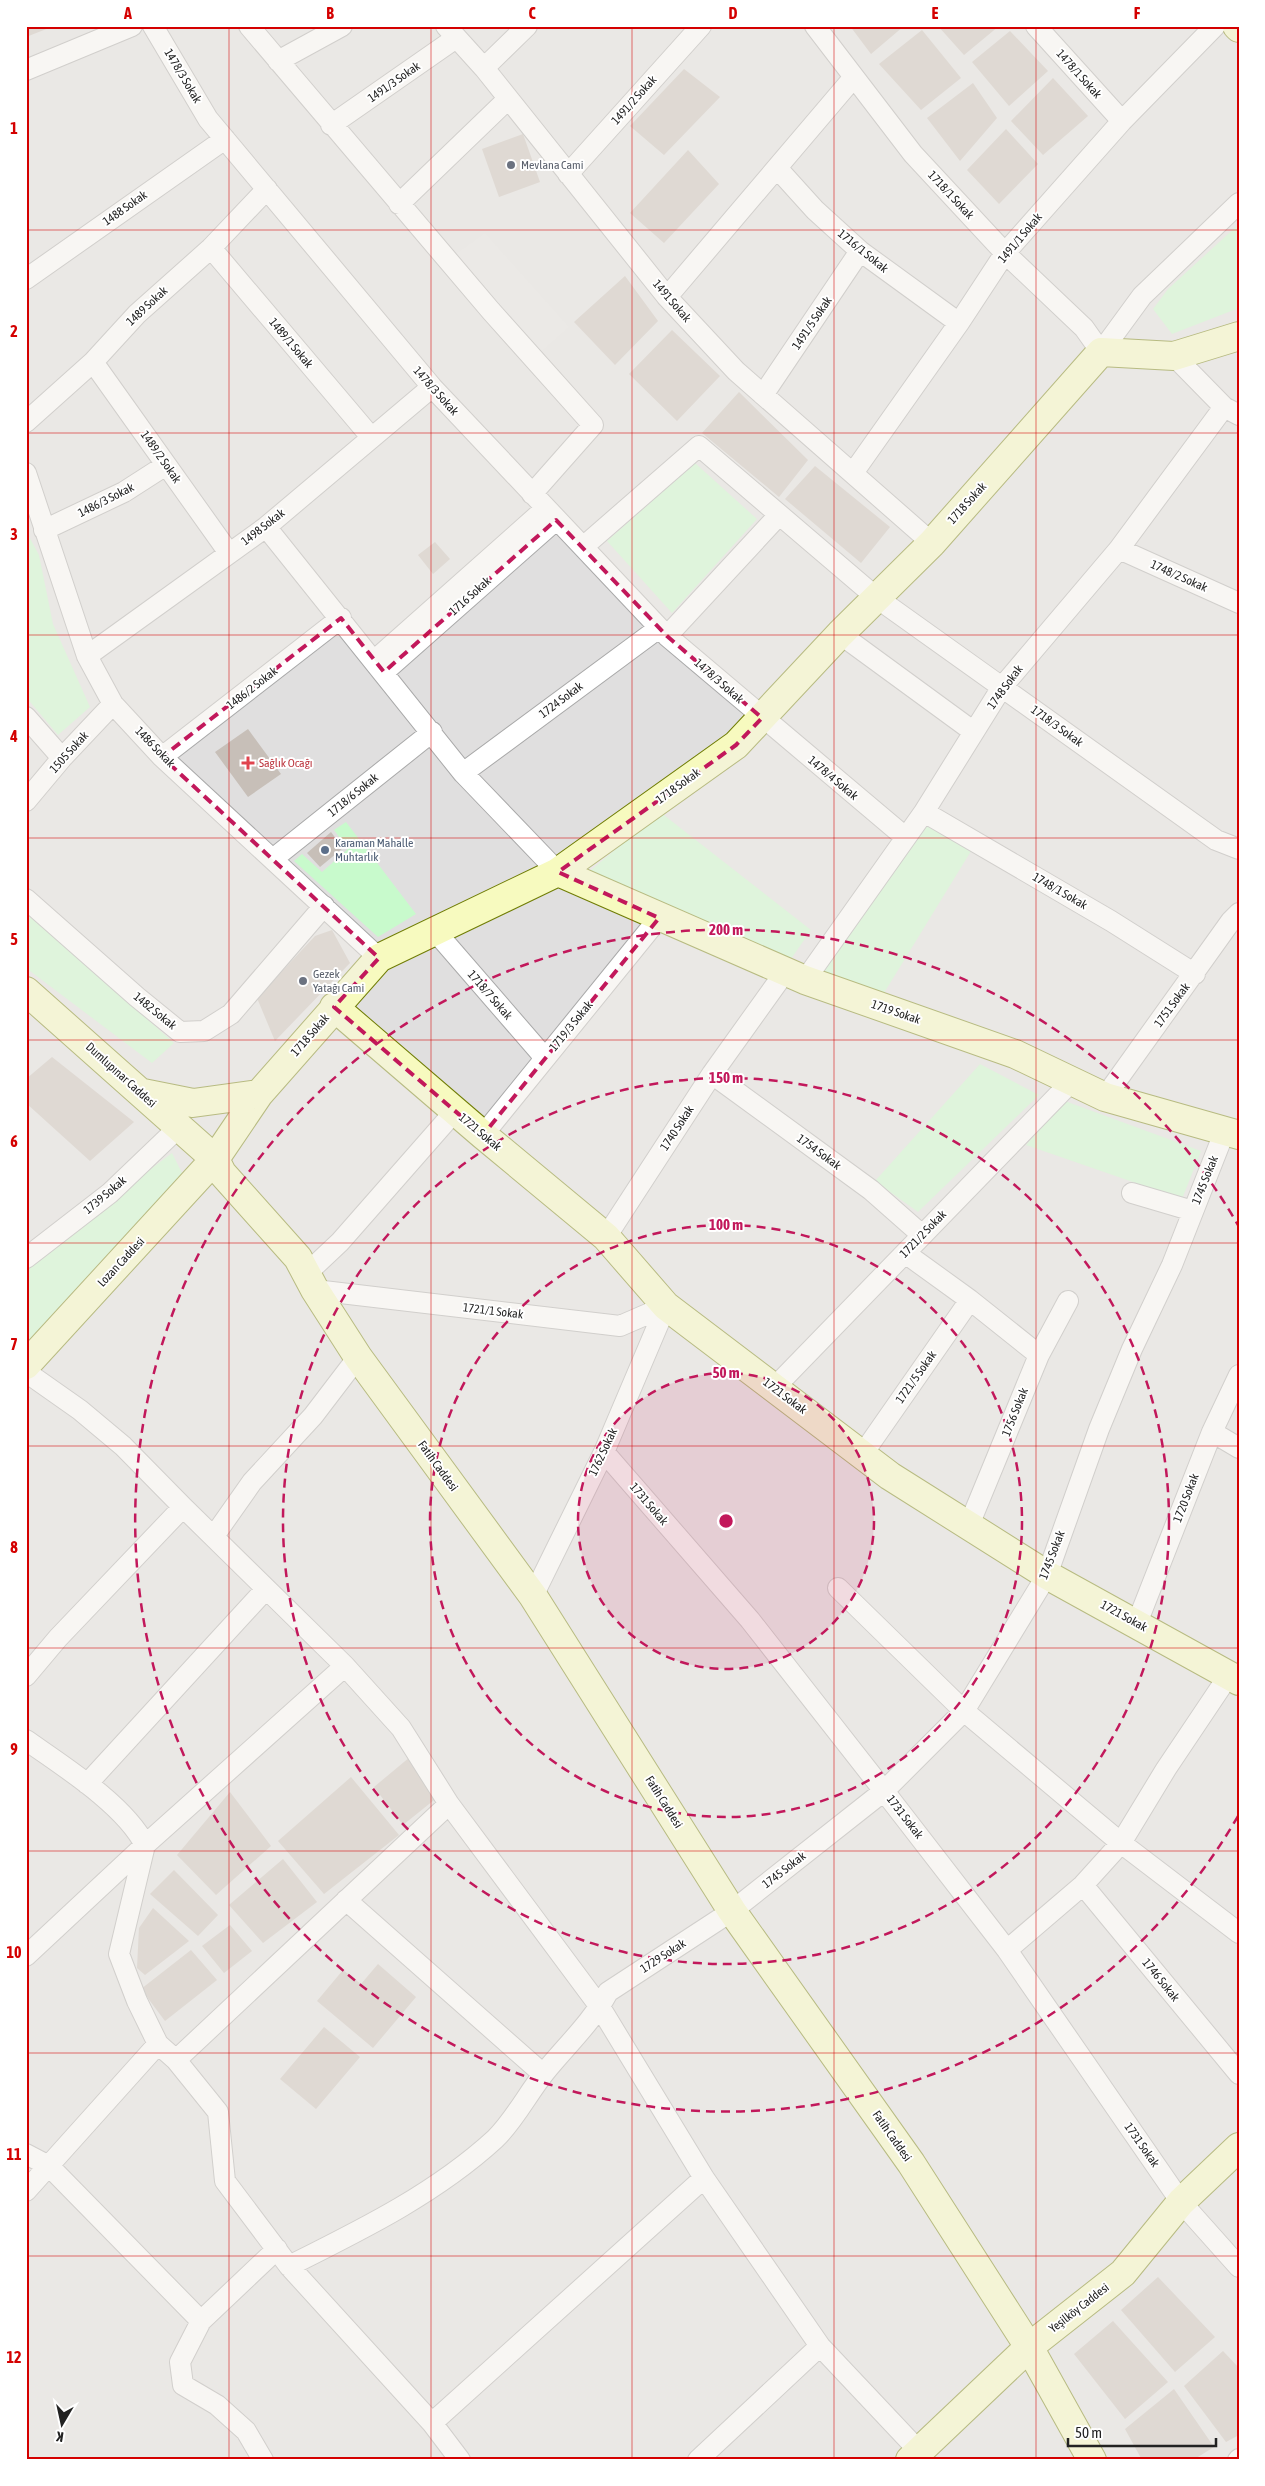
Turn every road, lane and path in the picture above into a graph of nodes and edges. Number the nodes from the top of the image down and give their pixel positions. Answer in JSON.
{"nodes":[{"id":1,"x":132,"y":26,"type":"edge"},
{"id":2,"x":154,"y":26,"type":"edge"},
{"id":3,"x":249,"y":26,"type":"edge"},
{"id":4,"x":342,"y":26,"type":"edge"},
{"id":5,"x":527,"y":26,"type":"edge"},
{"id":6,"x":701,"y":26,"type":"edge"},
{"id":7,"x":814,"y":26,"type":"edge"},
{"id":8,"x":1036,"y":26,"type":"edge"},
{"id":9,"x":1215,"y":26,"type":"edge"},
{"id":10,"x":451,"y":32,"type":"edge"},
{"id":11,"x":278,"y":61,"type":"junction"},
{"id":12,"x":484,"y":68,"type":"junction"},
{"id":13,"x":26,"y":70,"type":"edge"},
{"id":14,"x":854,"y":77,"type":"junction"},
{"id":15,"x":508,"y":99,"type":"junction"},
{"id":16,"x":1122,"y":121,"type":"junction"},
{"id":17,"x":331,"y":125,"type":"junction"},
{"id":18,"x":225,"y":139,"type":"junction"},
{"id":19,"x":777,"y":168,"type":"junction"},
{"id":20,"x":568,"y":174,"type":"junction"},
{"id":21,"x":267,"y":189,"type":"junction"},
{"id":22,"x":1239,"y":203,"type":"edge"},
{"id":23,"x":399,"y":204,"type":"junction"},
{"id":24,"x":211,"y":248,"type":"junction"},
{"id":25,"x":860,"y":251,"type":"junction"},
{"id":26,"x":1005,"y":253,"type":"junction"},
{"id":27,"x":26,"y":279,"type":"edge"},
{"id":28,"x":667,"y":297,"type":"junction"},
{"id":29,"x":959,"y":323,"type":"junction"},
{"id":30,"x":1239,"y":336,"type":"edge"},
{"id":31,"x":1101,"y":352,"type":"junction"},
{"id":32,"x":1174,"y":356,"type":"junction"},
{"id":33,"x":93,"y":362,"type":"junction"},
{"id":34,"x":432,"y":387,"type":"junction"},
{"id":35,"x":763,"y":395,"type":"junction"},
{"id":36,"x":1231,"y":411,"type":"edge"},
{"id":37,"x":26,"y":422,"type":"edge"},
{"id":38,"x":372,"y":437,"type":"junction"},
{"id":39,"x":166,"y":465,"type":"junction"},
{"id":40,"x":854,"y":473,"type":"junction"},
{"id":41,"x":26,"y":474,"type":"edge"},
{"id":42,"x":532,"y":494,"type":"junction"},
{"id":43,"x":551,"y":514,"type":"junction"},
{"id":44,"x":779,"y":515,"type":"junction"},
{"id":45,"x":266,"y":527,"type":"junction"},
{"id":46,"x":44,"y":530,"type":"junction"},
{"id":47,"x":932,"y":543,"type":"junction"},
{"id":48,"x":583,"y":547,"type":"junction"},
{"id":49,"x":1119,"y":549,"type":"junction"},
{"id":50,"x":229,"y":553,"type":"junction"},
{"id":51,"x":877,"y":598,"type":"junction"},
{"id":52,"x":1239,"y":603,"type":"edge"},
{"id":53,"x":341,"y":618,"type":"junction"},
{"id":54,"x":663,"y":632,"type":"junction"},
{"id":55,"x":840,"y":634,"type":"junction"},
{"id":56,"x":87,"y":656,"type":"junction"},
{"id":57,"x":380,"y":666,"type":"junction"},
{"id":58,"x":1002,"y":687,"type":"junction"},
{"id":59,"x":113,"y":704,"type":"junction"},
{"id":60,"x":26,"y":717,"type":"edge"},
{"id":61,"x":762,"y":718,"type":"junction"},
{"id":62,"x":432,"y":732,"type":"junction"},
{"id":63,"x":974,"y":732,"type":"junction"},
{"id":64,"x":162,"y":757,"type":"junction"},
{"id":65,"x":62,"y":758,"type":"junction"},
{"id":66,"x":463,"y":773,"type":"junction"},
{"id":67,"x":26,"y":801,"type":"edge"},
{"id":68,"x":924,"y":812,"type":"junction"},
{"id":69,"x":905,"y":837,"type":"junction"},
{"id":70,"x":1239,"y":850,"type":"edge"},
{"id":71,"x":274,"y":858,"type":"junction"},
{"id":72,"x":558,"y":872,"type":"junction"},
{"id":73,"x":26,"y":899,"type":"edge"},
{"id":74,"x":324,"y":906,"type":"junction"},
{"id":75,"x":1239,"y":913,"type":"edge"},
{"id":76,"x":659,"y":918,"type":"junction"},
{"id":77,"x":435,"y":931,"type":"junction"},
{"id":78,"x":379,"y":958,"type":"junction"},
{"id":79,"x":1195,"y":974,"type":"junction"},
{"id":80,"x":795,"y":976,"type":"junction"},
{"id":81,"x":26,"y":991,"type":"edge"},
{"id":82,"x":334,"y":1007,"type":"junction"},
{"id":83,"x":545,"y":1058,"type":"junction"},
{"id":84,"x":712,"y":1074,"type":"junction"},
{"id":85,"x":1072,"y":1081,"type":"junction"},
{"id":86,"x":140,"y":1093,"type":"junction"},
{"id":87,"x":260,"y":1094,"type":"junction"},
{"id":88,"x":1105,"y":1097,"type":"junction"},
{"id":89,"x":455,"y":1111,"type":"junction"},
{"id":90,"x":179,"y":1127,"type":"junction"},
{"id":91,"x":1231,"y":1134,"type":"edge"},
{"id":92,"x":483,"y":1135,"type":"junction"},
{"id":93,"x":215,"y":1159,"type":"junction"},
{"id":94,"x":1132,"y":1193,"type":"dead end"},
{"id":95,"x":1193,"y":1211,"type":"junction"},
{"id":96,"x":922,"y":1235,"type":"junction"},
{"id":97,"x":606,"y":1237,"type":"junction"},
{"id":98,"x":905,"y":1253,"type":"junction"},
{"id":99,"x":26,"y":1258,"type":"edge"},
{"id":100,"x":311,"y":1282,"type":"junction"},
{"id":101,"x":970,"y":1300,"type":"junction"},
{"id":102,"x":1068,"y":1301,"type":"dead end"},
{"id":103,"x":666,"y":1306,"type":"junction"},
{"id":104,"x":1039,"y":1355,"type":"junction"},
{"id":105,"x":358,"y":1357,"type":"junction"},
{"id":106,"x":26,"y":1365,"type":"edge"},
{"id":107,"x":26,"y":1372,"type":"edge"},
{"id":108,"x":1239,"y":1375,"type":"edge"},
{"id":109,"x":774,"y":1388,"type":"junction"},
{"id":110,"x":1212,"y":1432,"type":"junction"},
{"id":111,"x":1239,"y":1448,"type":"edge"},
{"id":112,"x":604,"y":1452,"type":"junction"},
{"id":113,"x":862,"y":1455,"type":"junction"},
{"id":114,"x":183,"y":1507,"type":"junction"},
{"id":115,"x":969,"y":1525,"type":"junction"},
{"id":116,"x":214,"y":1536,"type":"junction"},
{"id":117,"x":1047,"y":1574,"type":"junction"},
{"id":118,"x":838,"y":1588,"type":"dead end"},
{"id":119,"x":265,"y":1590,"type":"junction"},
{"id":120,"x":533,"y":1596,"type":"junction"},
{"id":121,"x":1138,"y":1623,"type":"junction"},
{"id":122,"x":345,"y":1666,"type":"junction"},
{"id":123,"x":26,"y":1676,"type":"edge"},
{"id":124,"x":1234,"y":1678,"type":"edge"},
{"id":125,"x":964,"y":1711,"type":"junction"},
{"id":126,"x":26,"y":1740,"type":"edge"},
{"id":127,"x":87,"y":1784,"type":"junction"},
{"id":128,"x":884,"y":1791,"type":"junction"},
{"id":129,"x":449,"y":1804,"type":"junction"},
{"id":130,"x":1121,"y":1843,"type":"junction"},
{"id":131,"x":144,"y":1845,"type":"junction"},
{"id":132,"x":1083,"y":1885,"type":"junction"},
{"id":133,"x":346,"y":1900,"type":"junction"},
{"id":134,"x":732,"y":1911,"type":"junction"},
{"id":135,"x":1239,"y":1933,"type":"edge"},
{"id":136,"x":1007,"y":1950,"type":"junction"},
{"id":137,"x":26,"y":1956,"type":"edge"},
{"id":138,"x":600,"y":2007,"type":"junction"},
{"id":139,"x":158,"y":2044,"type":"junction"},
{"id":140,"x":176,"y":2060,"type":"junction"},
{"id":141,"x":543,"y":2074,"type":"junction"},
{"id":142,"x":1239,"y":2074,"type":"edge"},
{"id":143,"x":1239,"y":2147,"type":"edge"},
{"id":144,"x":26,"y":2154,"type":"edge"},
{"id":145,"x":49,"y":2166,"type":"junction"},
{"id":146,"x":704,"y":2178,"type":"junction"},
{"id":147,"x":26,"y":2191,"type":"edge"},
{"id":148,"x":1181,"y":2202,"type":"junction"},
{"id":149,"x":276,"y":2249,"type":"junction"},
{"id":150,"x":289,"y":2266,"type":"junction"},
{"id":151,"x":1239,"y":2266,"type":"edge"},
{"id":152,"x":201,"y":2321,"type":"junction"},
{"id":153,"x":820,"y":2346,"type":"junction"},
{"id":154,"x":1029,"y":2347,"type":"junction"},
{"id":155,"x":432,"y":2423,"type":"junction"},
{"id":156,"x":915,"y":2455,"type":"edge"},
{"id":157,"x":262,"y":2460,"type":"edge"},
{"id":158,"x":460,"y":2460,"type":"edge"},
{"id":159,"x":698,"y":2460,"type":"edge"},
{"id":160,"x":1092,"y":2460,"type":"edge"}],
"edges":[{"from":1,"to":13,"type":"street"},
{"from":2,"to":18,"type":"street","name":"1478/3 Sokak"},
{"from":3,"to":11,"type":"street"},
{"from":4,"to":11,"type":"street"},
{"from":5,"to":12,"type":"street"},
{"from":6,"to":20,"type":"street","name":"1491/2 Sokak"},
{"from":7,"to":14,"type":"street","name":"1718/1 Sokak"},
{"from":8,"to":16,"type":"street","name":"1478/1 Sokak"},
{"from":9,"to":16,"type":"street","name":"1491/1 Sokak"},
{"from":10,"to":12,"type":"street","name":"1491 Sokak"},
{"from":10,"to":17,"type":"street","name":"1491/3 Sokak"},
{"from":11,"to":17,"type":"street"},
{"from":12,"to":15,"type":"street","name":"1491 Sokak"},
{"from":14,"to":19,"type":"street"},
{"from":14,"to":26,"type":"street","name":"1718/1 Sokak"},
{"from":15,"to":20,"type":"street","name":"1491 Sokak"},
{"from":15,"to":23,"type":"street"},
{"from":16,"to":26,"type":"street","name":"1491/1 Sokak"},
{"from":17,"to":23,"type":"street"},
{"from":18,"to":21,"type":"street","name":"1478/3 Sokak"},
{"from":18,"to":27,"type":"street","name":"1488 Sokak"},
{"from":19,"to":25,"type":"street","name":"1716/1 Sokak"},
{"from":19,"to":28,"type":"street"},
{"from":20,"to":28,"type":"street","name":"1491 Sokak"},
{"from":21,"to":24,"type":"street","name":"1489 Sokak"},
{"from":21,"to":34,"type":"street","name":"1478/3 Sokak"},
{"from":22,"to":31,"type":"street","name":"1718 Sokak"},
{"from":23,"to":42,"type":"street"},
{"from":24,"to":33,"type":"street","name":"1489 Sokak"},
{"from":24,"to":38,"type":"street","name":"1489/1 Sokak"},
{"from":25,"to":29,"type":"street","name":"1716/1 Sokak"},
{"from":25,"to":35,"type":"street","name":"1491/5 Sokak"},
{"from":26,"to":29,"type":"street","name":"1491/1 Sokak"},
{"from":26,"to":31,"type":"street","name":"1718/1 Sokak"},
{"from":28,"to":35,"type":"street","name":"1491 Sokak"},
{"from":29,"to":40,"type":"street","name":"1491/1 Sokak"},
{"from":30,"to":32,"type":"main road"},
{"from":31,"to":32,"type":"main road"},
{"from":31,"to":47,"type":"main road","name":"1718 Sokak"},
{"from":32,"to":36,"type":"street"},
{"from":33,"to":37,"type":"street","name":"1489 Sokak"},
{"from":33,"to":39,"type":"street","name":"1489/2 Sokak"},
{"from":34,"to":38,"type":"street","name":"1498 Sokak"},
{"from":34,"to":42,"type":"street","name":"1478/3 Sokak"},
{"from":35,"to":40,"type":"street","name":"1491 Sokak"},
{"from":36,"to":49,"type":"street","name":"1748 Sokak"},
{"from":38,"to":45,"type":"street","name":"1498 Sokak"},
{"from":39,"to":46,"type":"street","name":"1486/3 Sokak"},
{"from":39,"to":50,"type":"street","name":"1489/2 Sokak"},
{"from":40,"to":47,"type":"street","name":"1491 Sokak"},
{"from":41,"to":46,"type":"street","name":"1486 Sokak"},
{"from":42,"to":43,"type":"street","name":"1478/3 Sokak"},
{"from":43,"to":48,"type":"street","name":"1478/3 Sokak"},
{"from":43,"to":57,"type":"street","name":"1716 Sokak"},
{"from":44,"to":48,"type":"street","name":"1718/3 Sokak"},
{"from":44,"to":51,"type":"street","name":"1718/3 Sokak"},
{"from":44,"to":54,"type":"street","name":"1724 Sokak"},
{"from":45,"to":50,"type":"street","name":"1498 Sokak"},
{"from":45,"to":53,"type":"street"},
{"from":46,"to":56,"type":"street","name":"1486 Sokak"},
{"from":47,"to":51,"type":"main road","name":"1718 Sokak"},
{"from":48,"to":54,"type":"street","name":"1478/3 Sokak"},
{"from":49,"to":52,"type":"street","name":"1748/2 Sokak"},
{"from":49,"to":58,"type":"street","name":"1748 Sokak"},
{"from":50,"to":56,"type":"street","name":"1498 Sokak"},
{"from":51,"to":55,"type":"main road","name":"1718 Sokak"},
{"from":51,"to":58,"type":"street","name":"1718/3 Sokak"},
{"from":53,"to":57,"type":"street"},
{"from":53,"to":64,"type":"street","name":"1486/2 Sokak"},
{"from":54,"to":61,"type":"street","name":"1478/3 Sokak"},
{"from":54,"to":66,"type":"street","name":"1724 Sokak"},
{"from":55,"to":61,"type":"main road","name":"1718 Sokak"},
{"from":55,"to":63,"type":"street"},
{"from":56,"to":59,"type":"street","name":"1486 Sokak"},
{"from":57,"to":62,"type":"street"},
{"from":58,"to":63,"type":"street","name":"1748 Sokak"},
{"from":58,"to":70,"type":"street","name":"1718/3 Sokak"},
{"from":59,"to":64,"type":"street","name":"1486 Sokak"},
{"from":59,"to":65,"type":"street","name":"1505 Sokak"},
{"from":60,"to":65,"type":"street"},
{"from":61,"to":69,"type":"street","name":"1478/4 Sokak"},
{"from":61,"to":72,"type":"main road","name":"1718 Sokak"},
{"from":62,"to":66,"type":"street"},
{"from":62,"to":71,"type":"street","name":"1718/6 Sokak"},
{"from":63,"to":68,"type":"street","name":"1748 Sokak"},
{"from":64,"to":71,"type":"street","name":"1486 Sokak"},
{"from":65,"to":67,"type":"street","name":"1505 Sokak"},
{"from":66,"to":72,"type":"street"},
{"from":68,"to":69,"type":"street","name":"1748 Sokak"},
{"from":68,"to":79,"type":"street","name":"1748/1 Sokak"},
{"from":69,"to":80,"type":"street","name":"1748 Sokak"},
{"from":71,"to":74,"type":"street","name":"1486 Sokak"},
{"from":72,"to":76,"type":"main road","name":"1719 Sokak"},
{"from":72,"to":77,"type":"main road","name":"1718 Sokak"},
{"from":73,"to":74,"type":"street","name":"1482 Sokak"},
{"from":74,"to":78,"type":"street","name":"1486 Sokak"},
{"from":75,"to":79,"type":"street","name":"1751 Sokak"},
{"from":76,"to":80,"type":"main road","name":"1719 Sokak"},
{"from":76,"to":83,"type":"street","name":"1719/3 Sokak"},
{"from":77,"to":78,"type":"main road","name":"1718 Sokak"},
{"from":77,"to":83,"type":"street","name":"1718/7 Sokak"},
{"from":78,"to":82,"type":"main road","name":"1718 Sokak"},
{"from":79,"to":88,"type":"street","name":"1751 Sokak"},
{"from":80,"to":84,"type":"street","name":"1740 Sokak"},
{"from":80,"to":85,"type":"main road","name":"1719 Sokak"},
{"from":81,"to":86,"type":"main road","name":"Dumlupınar Caddesi"},
{"from":82,"to":87,"type":"main road","name":"1718 Sokak"},
{"from":82,"to":89,"type":"main road","name":"1721 Sokak"},
{"from":83,"to":92,"type":"street","name":"1719/3 Sokak"},
{"from":84,"to":96,"type":"street","name":"1754 Sokak"},
{"from":84,"to":97,"type":"street","name":"1740 Sokak"},
{"from":85,"to":88,"type":"main road","name":"1719 Sokak"},
{"from":85,"to":96,"type":"street","name":"1721/2 Sokak"},
{"from":86,"to":87,"type":"main road"},
{"from":86,"to":90,"type":"main road","name":"Dumlupınar Caddesi"},
{"from":87,"to":93,"type":"main road","name":"1718 Sokak"},
{"from":88,"to":91,"type":"main road","name":"1719 Sokak"},
{"from":89,"to":92,"type":"main road","name":"1721 Sokak"},
{"from":89,"to":100,"type":"street"},
{"from":90,"to":93,"type":"main road","name":"Dumlupınar Caddesi"},
{"from":90,"to":99,"type":"street","name":"1739 Sokak"},
{"from":91,"to":95,"type":"street","name":"1745 Sokak"},
{"from":92,"to":97,"type":"main road","name":"1721 Sokak"},
{"from":93,"to":100,"type":"main road","name":"Fatih Caddesi"},
{"from":93,"to":106,"type":"main road","name":"Lozan Caddesi"},
{"from":94,"to":95,"type":"street"},
{"from":95,"to":117,"type":"street","name":"1745 Sokak"},
{"from":96,"to":98,"type":"street","name":"1721/2 Sokak"},
{"from":97,"to":103,"type":"main road","name":"1721 Sokak"},
{"from":98,"to":101,"type":"street"},
{"from":98,"to":109,"type":"street","name":"1721/2 Sokak"},
{"from":100,"to":103,"type":"street","name":"1721/1 Sokak"},
{"from":100,"to":105,"type":"main road","name":"Fatih Caddesi"},
{"from":101,"to":104,"type":"street"},
{"from":101,"to":113,"type":"street","name":"1721/5 Sokak"},
{"from":102,"to":104,"type":"street","name":"1756 Sokak"},
{"from":103,"to":109,"type":"main road","name":"1721 Sokak"},
{"from":103,"to":112,"type":"street","name":"1762 Sokak"},
{"from":104,"to":115,"type":"street","name":"1756 Sokak"},
{"from":105,"to":116,"type":"street"},
{"from":105,"to":120,"type":"main road","name":"Fatih Caddesi"},
{"from":107,"to":114,"type":"street"},
{"from":108,"to":110,"type":"street","name":"1720 Sokak"},
{"from":109,"to":113,"type":"main road","name":"1721 Sokak"},
{"from":110,"to":111,"type":"street"},
{"from":110,"to":121,"type":"street","name":"1720 Sokak"},
{"from":112,"to":120,"type":"street","name":"1762 Sokak"},
{"from":112,"to":128,"type":"street","name":"1731 Sokak"},
{"from":113,"to":115,"type":"main road","name":"1721 Sokak"},
{"from":114,"to":116,"type":"street"},
{"from":114,"to":123,"type":"street"},
{"from":115,"to":117,"type":"main road","name":"1721 Sokak"},
{"from":116,"to":119,"type":"street"},
{"from":117,"to":121,"type":"main road","name":"1721 Sokak"},
{"from":117,"to":125,"type":"street","name":"1745 Sokak"},
{"from":118,"to":125,"type":"street"},
{"from":119,"to":122,"type":"street"},
{"from":119,"to":127,"type":"street"},
{"from":120,"to":134,"type":"main road","name":"Fatih Caddesi"},
{"from":121,"to":124,"type":"main road","name":"1721 Sokak"},
{"from":122,"to":129,"type":"street"},
{"from":122,"to":131,"type":"street"},
{"from":124,"to":130,"type":"street"},
{"from":125,"to":128,"type":"street","name":"1745 Sokak"},
{"from":125,"to":130,"type":"street"},
{"from":126,"to":127,"type":"street"},
{"from":127,"to":131,"type":"street"},
{"from":128,"to":134,"type":"street","name":"1745 Sokak"},
{"from":128,"to":136,"type":"street","name":"1731 Sokak"},
{"from":129,"to":133,"type":"street"},
{"from":129,"to":138,"type":"street"},
{"from":130,"to":132,"type":"street"},
{"from":130,"to":135,"type":"street"},
{"from":131,"to":137,"type":"street"},
{"from":131,"to":139,"type":"street"},
{"from":132,"to":136,"type":"street"},
{"from":132,"to":142,"type":"street","name":"1746 Sokak"},
{"from":133,"to":140,"type":"street"},
{"from":133,"to":141,"type":"street"},
{"from":134,"to":138,"type":"street","name":"1729 Sokak"},
{"from":134,"to":154,"type":"main road","name":"Fatih Caddesi"},
{"from":136,"to":148,"type":"street","name":"1731 Sokak"},
{"from":138,"to":141,"type":"street","name":"1729 Sokak"},
{"from":138,"to":146,"type":"street"},
{"from":139,"to":140,"type":"street"},
{"from":139,"to":145,"type":"street"},
{"from":140,"to":149,"type":"street"},
{"from":141,"to":150,"type":"street","name":"1729 Sokak"},
{"from":143,"to":148,"type":"main road","name":"Yeşilköy Caddesi"},
{"from":144,"to":145,"type":"street"},
{"from":145,"to":147,"type":"street"},
{"from":145,"to":152,"type":"street"},
{"from":146,"to":153,"type":"street"},
{"from":146,"to":155,"type":"street"},
{"from":148,"to":151,"type":"street","name":"1731 Sokak"},
{"from":148,"to":154,"type":"main road","name":"Yeşilköy Caddesi"},
{"from":149,"to":150,"type":"street"},
{"from":149,"to":152,"type":"street"},
{"from":150,"to":155,"type":"street"},
{"from":152,"to":157,"type":"street"},
{"from":153,"to":156,"type":"street"},
{"from":153,"to":159,"type":"street"},
{"from":154,"to":156,"type":"main road","name":"Yeşilköy Caddesi"},
{"from":154,"to":160,"type":"main road","name":"Fatih Caddesi"},
{"from":155,"to":158,"type":"street"}]}
